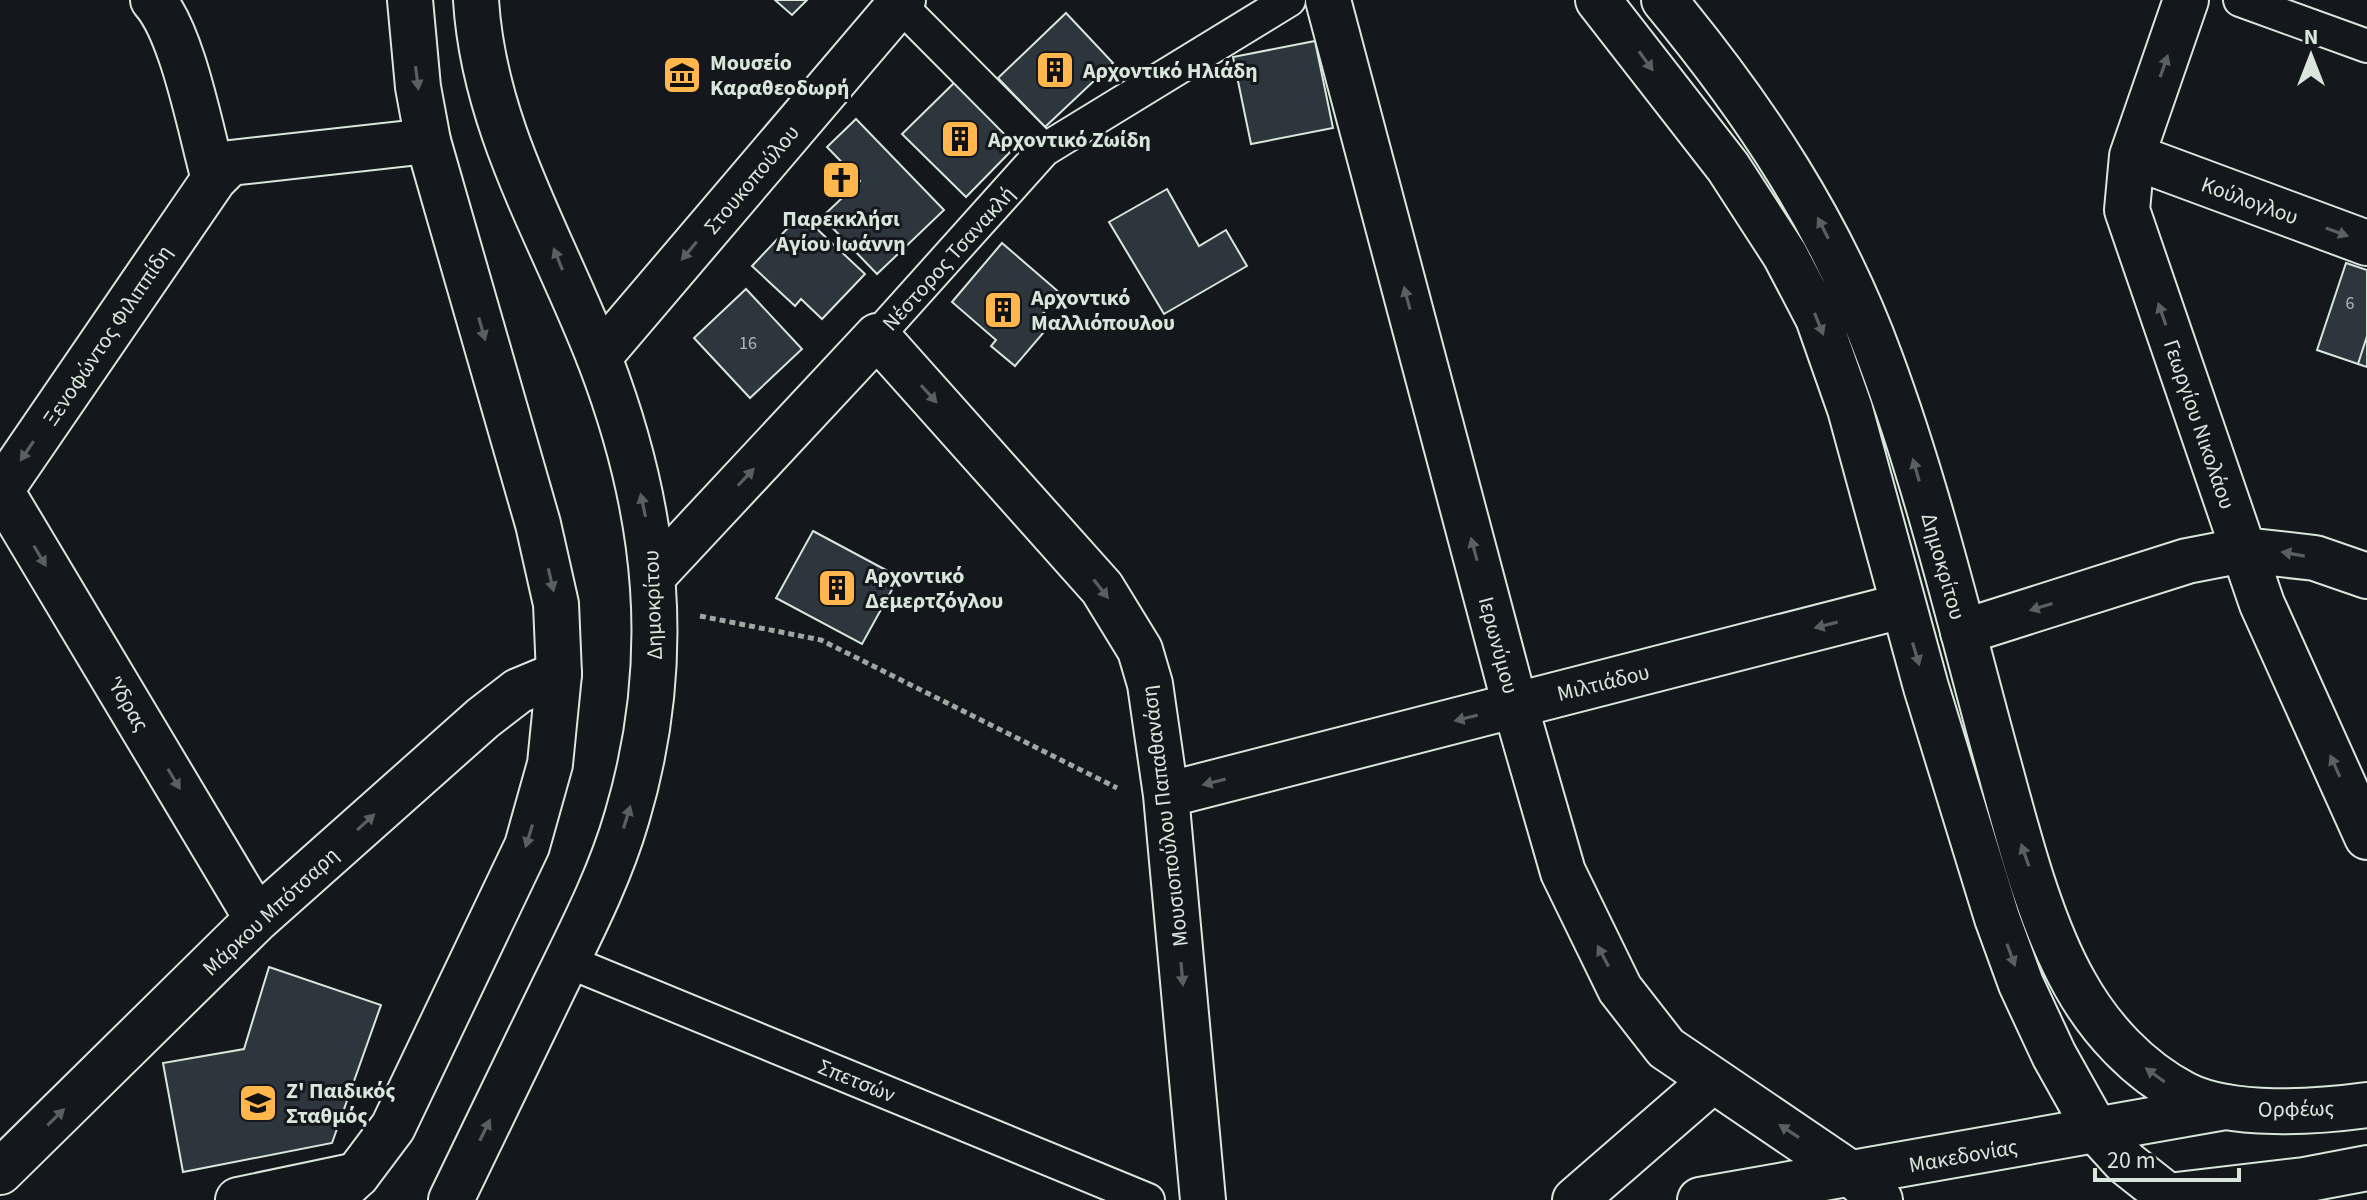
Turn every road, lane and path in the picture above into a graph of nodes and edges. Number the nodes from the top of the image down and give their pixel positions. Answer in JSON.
{"nodes":[{"id":1,"x":153,"y":0,"type":"edge"},
{"id":2,"x":410,"y":0,"type":"edge"},
{"id":3,"x":476,"y":0,"type":"edge"},
{"id":4,"x":1289,"y":0,"type":"edge"},
{"id":5,"x":1328,"y":0,"type":"edge"},
{"id":6,"x":1598,"y":0,"type":"edge"},
{"id":7,"x":1664,"y":0,"type":"edge"},
{"id":8,"x":2186,"y":0,"type":"edge"},
{"id":9,"x":2240,"y":0,"type":"edge"},
{"id":10,"x":901,"y":2,"type":"edge"},
{"id":11,"x":2367,"y":46,"type":"edge"},
{"id":12,"x":428,"y":141,"type":"junction"},
{"id":13,"x":1044,"y":150,"type":"junction"},
{"id":14,"x":2132,"y":156,"type":"junction"},
{"id":15,"x":214,"y":179,"type":"junction"},
{"id":16,"x":2367,"y":243,"type":"edge"},
{"id":17,"x":877,"y":336,"type":"junction"},
{"id":18,"x":599,"y":357,"type":"junction"},
{"id":19,"x":0,"y":490,"type":"edge"},
{"id":20,"x":2244,"y":550,"type":"junction"},
{"id":21,"x":2367,"y":576,"type":"edge"},
{"id":22,"x":655,"y":592,"type":"junction"},
{"id":23,"x":1902,"y":606,"type":"junction"},
{"id":24,"x":1963,"y":632,"type":"junction"},
{"id":25,"x":559,"y":674,"type":"junction"},
{"id":26,"x":1515,"y":705,"type":"junction"},
{"id":27,"x":1166,"y":795,"type":"junction"},
{"id":28,"x":2367,"y":837,"type":"edge"},
{"id":29,"x":257,"y":919,"type":"junction"},
{"id":30,"x":567,"y":961,"type":"junction"},
{"id":31,"x":1712,"y":1081,"type":"junction"},
{"id":32,"x":2367,"y":1105,"type":"edge"},
{"id":33,"x":2225,"y":1107,"type":"junction"},
{"id":34,"x":2096,"y":1130,"type":"junction"},
{"id":35,"x":2367,"y":1168,"type":"edge"},
{"id":36,"x":0,"y":1172,"type":"edge"},
{"id":37,"x":1867,"y":1187,"type":"edge"},
{"id":38,"x":350,"y":1192,"type":"edge"},
{"id":39,"x":457,"y":1192,"type":"edge"},
{"id":40,"x":2153,"y":1198,"type":"edge"},
{"id":41,"x":238,"y":1200,"type":"edge"},
{"id":42,"x":1148,"y":1200,"type":"edge"},
{"id":43,"x":1203,"y":1200,"type":"edge"},
{"id":44,"x":1575,"y":1200,"type":"edge"},
{"id":45,"x":1700,"y":1200,"type":"edge"}],
"edges":[{"from":1,"to":15,"type":"street"},
{"from":2,"to":12,"type":"street","one_way":true},
{"from":18,"to":3,"type":"street","name":"Δημοκρίτου","one_way":true},
{"from":4,"to":13,"type":"street","name":"Νέστορος Τσανακλή"},
{"from":26,"to":5,"type":"street","name":"Ιερωνύμου","one_way":true},
{"from":6,"to":23,"type":"street","one_way":true},
{"from":24,"to":7,"type":"street","name":"Δημοκρίτου","one_way":true},
{"from":14,"to":8,"type":"street","name":"Γεωργίου Νικολάου","one_way":true},
{"from":9,"to":11,"type":"street"},
{"from":10,"to":13,"type":"street"},
{"from":10,"to":18,"type":"street","name":"Στουκοπούλου","one_way":true},
{"from":12,"to":15,"type":"street","name":"Ξενοφώντος Φιλιππίδη"},
{"from":12,"to":25,"type":"street","one_way":true},
{"from":13,"to":17,"type":"street","name":"Νέστορος Τσανακλή"},
{"from":14,"to":16,"type":"street","name":"Κούλογλου","one_way":true},
{"from":20,"to":14,"type":"street","name":"Γεωργίου Νικολάου","one_way":true},
{"from":15,"to":19,"type":"street","name":"Ξενοφώντος Φιλιππίδη","one_way":true},
{"from":22,"to":17,"type":"street","name":"Νέστορος Τσανακλή","one_way":true},
{"from":17,"to":27,"type":"street","name":"Μουσιοπούλου Παπαθανάση","one_way":true},
{"from":22,"to":18,"type":"street","name":"Δημοκρίτου","one_way":true},
{"from":19,"to":29,"type":"street","name":"Ύδρας","one_way":true},
{"from":21,"to":20,"type":"street","one_way":true},
{"from":20,"to":24,"type":"street","one_way":true},
{"from":28,"to":20,"type":"street","name":"Γεωργίου Νικολάου","one_way":true},
{"from":22,"to":27,"type":"path"},
{"from":30,"to":22,"type":"street","name":"Δημοκρίτου","one_way":true},
{"from":23,"to":26,"type":"street","name":"Μιλτιάδου","one_way":true},
{"from":23,"to":34,"type":"street","one_way":true},
{"from":33,"to":24,"type":"street","name":"Δημοκρίτου","one_way":true},
{"from":29,"to":25,"type":"street","name":"Μάρκου Μπότσαρη","one_way":true},
{"from":25,"to":38,"type":"street","one_way":true},
{"from":26,"to":27,"type":"street","name":"Μιλτιάδου","one_way":true},
{"from":31,"to":26,"type":"street","name":"Ιερωνύμου","one_way":true},
{"from":27,"to":43,"type":"street","name":"Μουσιοπούλου Παπαθανάση","one_way":true},
{"from":36,"to":29,"type":"street","name":"Μάρκου Μπότσαρη","one_way":true},
{"from":39,"to":30,"type":"street","name":"Δημοκρίτου","one_way":true},
{"from":30,"to":42,"type":"street","name":"Σπετσών"},
{"from":37,"to":31,"type":"street","name":"Ιερωνύμου","one_way":true},
{"from":31,"to":44,"type":"street"},
{"from":32,"to":33,"type":"street","name":"Ορφέως"},
{"from":33,"to":34,"type":"street","name":"Μακεδονίας"},
{"from":34,"to":37,"type":"street","name":"Μακεδονίας"},
{"from":34,"to":40,"type":"street"},
{"from":35,"to":40,"type":"street"},
{"from":37,"to":45,"type":"street","name":"Μακεδονίας"},
{"from":38,"to":41,"type":"street"}]}
